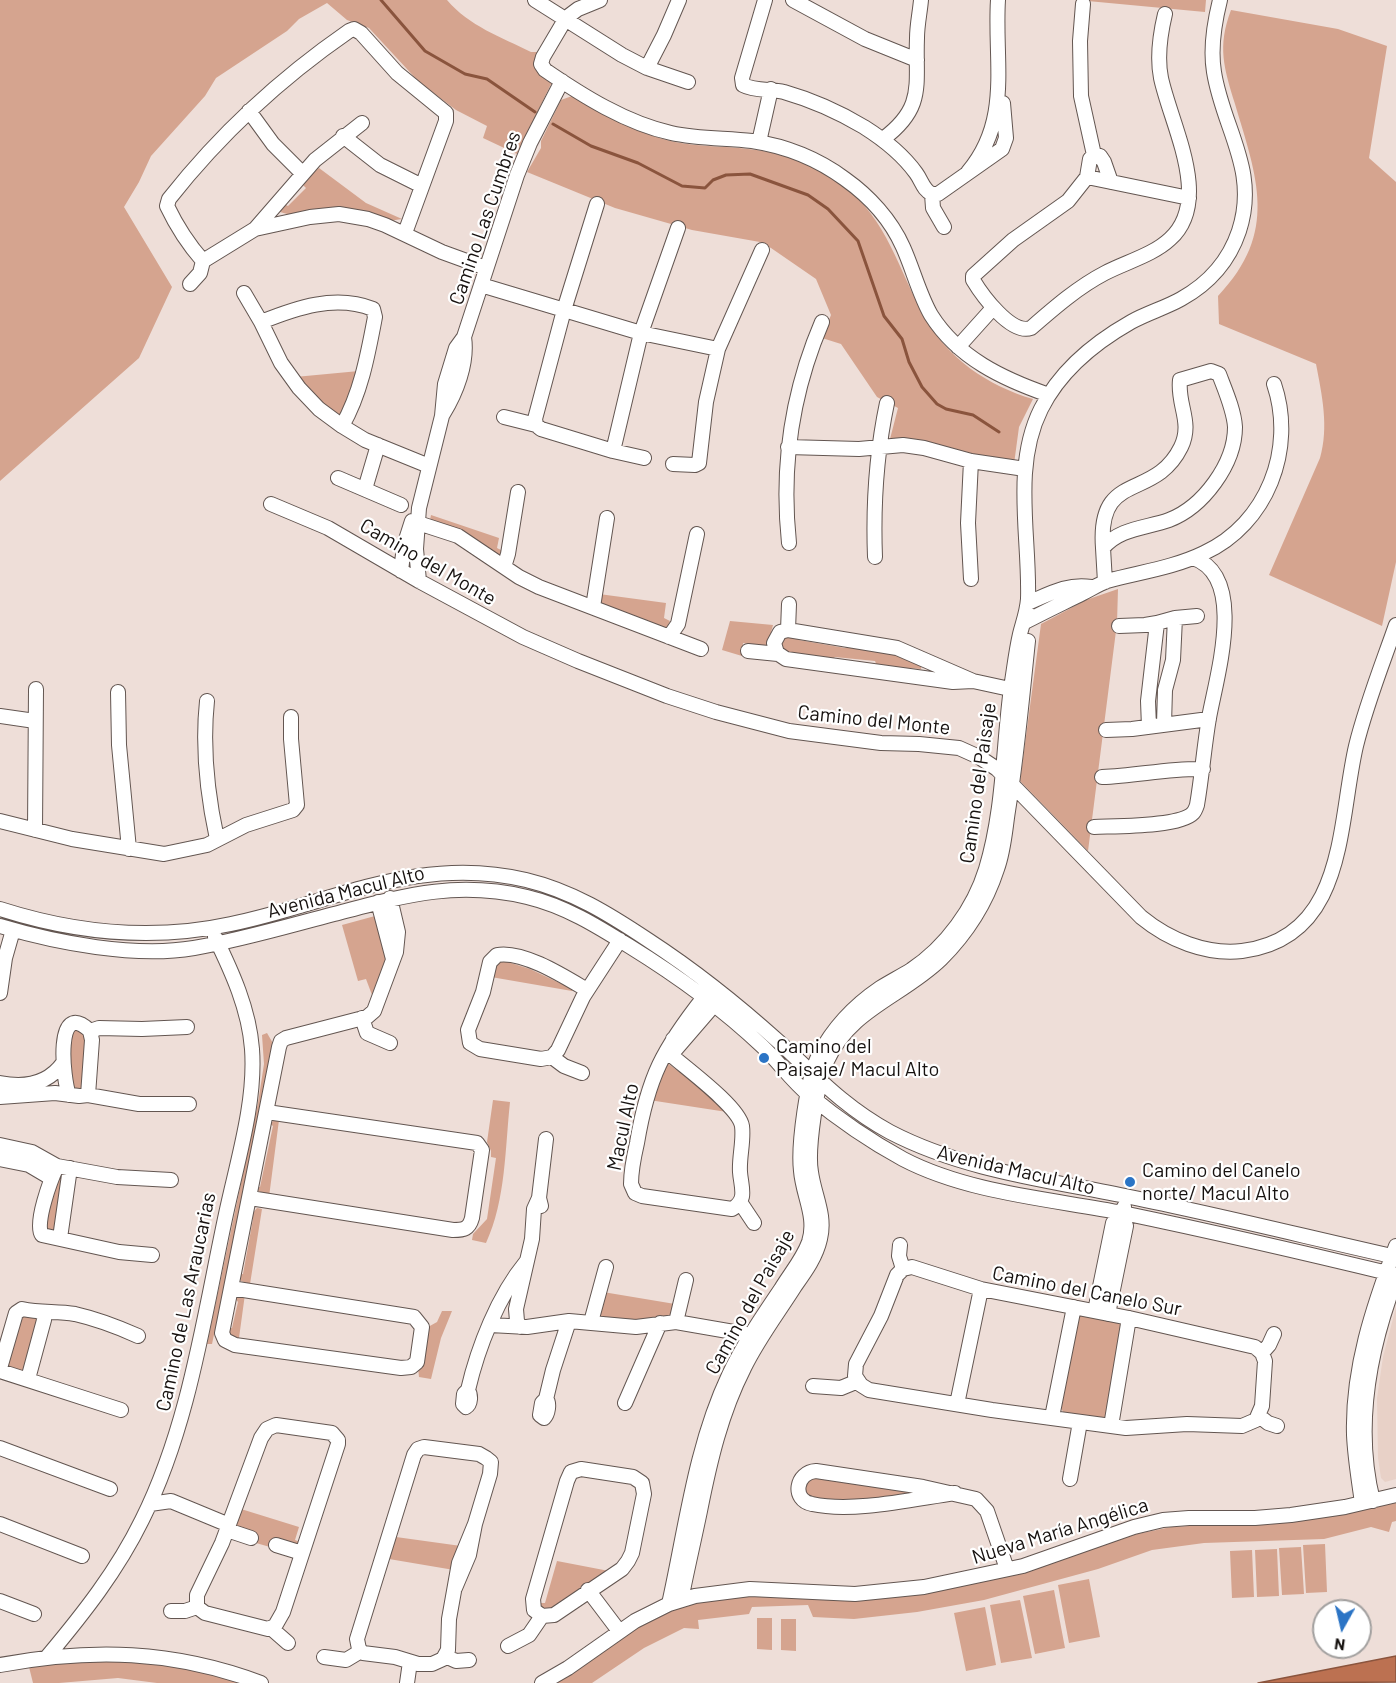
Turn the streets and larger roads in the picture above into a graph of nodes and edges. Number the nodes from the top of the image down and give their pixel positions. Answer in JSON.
{"nodes":[{"id":1,"x":535,"y":0,"type":"edge"},
{"id":2,"x":600,"y":0,"type":"edge"},
{"id":3,"x":679,"y":0,"type":"edge"},
{"id":4,"x":765,"y":0,"type":"edge"},
{"id":5,"x":793,"y":0,"type":"edge"},
{"id":6,"x":921,"y":0,"type":"edge"},
{"id":7,"x":998,"y":0,"type":"edge"},
{"id":8,"x":1220,"y":0,"type":"edge"},
{"id":9,"x":1083,"y":4,"type":"dead end"},
{"id":10,"x":1164,"y":15,"type":"dead end"},
{"id":11,"x":566,"y":18,"type":"junction"},
{"id":12,"x":917,"y":60,"type":"junction"},
{"id":13,"x":647,"y":68,"type":"junction"},
{"id":14,"x":562,"y":81,"type":"junction"},
{"id":15,"x":688,"y":82,"type":"dead end"},
{"id":16,"x":768,"y":89,"type":"junction"},
{"id":17,"x":249,"y":111,"type":"junction"},
{"id":18,"x":362,"y":123,"type":"dead end"},
{"id":19,"x":343,"y":136,"type":"junction"},
{"id":20,"x":883,"y":140,"type":"junction"},
{"id":21,"x":754,"y":142,"type":"junction"},
{"id":22,"x":1094,"y":155,"type":"junction"},
{"id":23,"x":302,"y":173,"type":"junction"},
{"id":24,"x":1087,"y":177,"type":"junction"},
{"id":25,"x":1111,"y":182,"type":"junction"},
{"id":26,"x":422,"y":186,"type":"junction"},
{"id":27,"x":932,"y":194,"type":"junction"},
{"id":28,"x":1189,"y":198,"type":"junction"},
{"id":29,"x":277,"y":203,"type":"junction"},
{"id":30,"x":597,"y":204,"type":"dead end"},
{"id":31,"x":288,"y":221,"type":"junction"},
{"id":32,"x":944,"y":227,"type":"dead end"},
{"id":33,"x":678,"y":228,"type":"dead end"},
{"id":34,"x":255,"y":229,"type":"junction"},
{"id":35,"x":405,"y":233,"type":"junction"},
{"id":36,"x":762,"y":250,"type":"dead end"},
{"id":37,"x":203,"y":261,"type":"junction"},
{"id":38,"x":486,"y":268,"type":"junction"},
{"id":39,"x":190,"y":284,"type":"dead end"},
{"id":40,"x":481,"y":285,"type":"junction"},
{"id":41,"x":244,"y":293,"type":"dead end"},
{"id":42,"x":993,"y":308,"type":"junction"},
{"id":43,"x":564,"y":310,"type":"junction"},
{"id":44,"x":822,"y":321,"type":"dead end"},
{"id":45,"x":261,"y":322,"type":"junction"},
{"id":46,"x":641,"y":333,"type":"junction"},
{"id":47,"x":958,"y":347,"type":"junction"},
{"id":48,"x":718,"y":349,"type":"junction"},
{"id":49,"x":1274,"y":384,"type":"dead end"},
{"id":50,"x":1049,"y":394,"type":"junction"},
{"id":51,"x":886,"y":403,"type":"dead end"},
{"id":52,"x":504,"y":417,"type":"dead end"},
{"id":53,"x":536,"y":425,"type":"junction"},
{"id":54,"x":342,"y":426,"type":"junction"},
{"id":55,"x":378,"y":445,"type":"junction"},
{"id":56,"x":788,"y":447,"type":"junction"},
{"id":57,"x":879,"y":447,"type":"junction"},
{"id":58,"x":613,"y":451,"type":"junction"},
{"id":59,"x":644,"y":458,"type":"dead end"},
{"id":60,"x":971,"y":461,"type":"junction"},
{"id":61,"x":673,"y":464,"type":"dead end"},
{"id":62,"x":429,"y":466,"type":"junction"},
{"id":63,"x":1025,"y":470,"type":"junction"},
{"id":64,"x":338,"y":478,"type":"dead end"},
{"id":65,"x":364,"y":489,"type":"junction"},
{"id":66,"x":518,"y":492,"type":"dead end"},
{"id":67,"x":271,"y":504,"type":"dead end"},
{"id":68,"x":401,"y":505,"type":"dead end"},
{"id":69,"x":416,"y":517,"type":"junction"},
{"id":70,"x":608,"y":518,"type":"dead end"},
{"id":71,"x":697,"y":534,"type":"dead end"},
{"id":72,"x":789,"y":543,"type":"dead end"},
{"id":73,"x":1103,"y":548,"type":"junction"},
{"id":74,"x":875,"y":557,"type":"dead end"},
{"id":75,"x":1193,"y":558,"type":"junction"},
{"id":76,"x":504,"y":567,"type":"junction"},
{"id":77,"x":401,"y":571,"type":"junction"},
{"id":78,"x":971,"y":579,"type":"dead end"},
{"id":79,"x":419,"y":581,"type":"junction"},
{"id":80,"x":1099,"y":585,"type":"junction"},
{"id":81,"x":1028,"y":603,"type":"junction"},
{"id":82,"x":789,"y":604,"type":"dead end"},
{"id":83,"x":593,"y":606,"type":"junction"},
{"id":84,"x":1197,"y":616,"type":"dead end"},
{"id":85,"x":1175,"y":618,"type":"junction"},
{"id":86,"x":1025,"y":622,"type":"junction"},
{"id":87,"x":1157,"y":623,"type":"junction"},
{"id":88,"x":1396,"y":625,"type":"edge"},
{"id":89,"x":1119,"y":626,"type":"dead end"},
{"id":90,"x":788,"y":630,"type":"junction"},
{"id":91,"x":669,"y":637,"type":"junction"},
{"id":92,"x":701,"y":649,"type":"dead end"},
{"id":93,"x":748,"y":651,"type":"dead end"},
{"id":94,"x":778,"y":654,"type":"junction"},
{"id":95,"x":972,"y":681,"type":"junction"},
{"id":96,"x":36,"y":689,"type":"dead end"},
{"id":97,"x":1017,"y":690,"type":"junction"},
{"id":98,"x":118,"y":692,"type":"dead end"},
{"id":99,"x":207,"y":701,"type":"dead end"},
{"id":100,"x":0,"y":716,"type":"edge"},
{"id":101,"x":291,"y":717,"type":"dead end"},
{"id":102,"x":1209,"y":719,"type":"junction"},
{"id":103,"x":35,"y":721,"type":"junction"},
{"id":104,"x":1164,"y":724,"type":"junction"},
{"id":105,"x":1149,"y":727,"type":"junction"},
{"id":106,"x":1106,"y":730,"type":"dead end"},
{"id":107,"x":1203,"y":769,"type":"junction"},
{"id":108,"x":1102,"y":777,"type":"dead end"},
{"id":109,"x":1007,"y":780,"type":"junction"},
{"id":110,"x":0,"y":822,"type":"edge"},
{"id":111,"x":1094,"y":827,"type":"dead end"},
{"id":112,"x":35,"y":830,"type":"junction"},
{"id":113,"x":217,"y":839,"type":"junction"},
{"id":114,"x":129,"y":849,"type":"junction"},
{"id":115,"x":384,"y":900,"type":"junction"},
{"id":116,"x":0,"y":909,"type":"edge"},
{"id":117,"x":71,"y":927,"type":"junction"},
{"id":118,"x":6,"y":928,"type":"edge"},
{"id":119,"x":210,"y":928,"type":"junction"},
{"id":120,"x":620,"y":940,"type":"junction"},
{"id":121,"x":66,"y":942,"type":"junction"},
{"id":122,"x":218,"y":944,"type":"junction"},
{"id":123,"x":587,"y":990,"type":"junction"},
{"id":124,"x":0,"y":993,"type":"edge"},
{"id":125,"x":709,"y":1001,"type":"junction"},
{"id":126,"x":362,"y":1018,"type":"junction"},
{"id":127,"x":187,"y":1027,"type":"dead end"},
{"id":128,"x":90,"y":1031,"type":"junction"},
{"id":129,"x":673,"y":1039,"type":"junction"},
{"id":130,"x":390,"y":1043,"type":"dead end"},
{"id":131,"x":671,"y":1055,"type":"junction"},
{"id":132,"x":552,"y":1057,"type":"junction"},
{"id":133,"x":63,"y":1063,"type":"junction"},
{"id":134,"x":657,"y":1067,"type":"junction"},
{"id":135,"x":582,"y":1073,"type":"dead end"},
{"id":136,"x":815,"y":1078,"type":"junction"},
{"id":137,"x":0,"y":1083,"type":"edge"},
{"id":138,"x":69,"y":1095,"type":"junction"},
{"id":139,"x":88,"y":1095,"type":"junction"},
{"id":140,"x":0,"y":1097,"type":"edge"},
{"id":141,"x":812,"y":1098,"type":"junction"},
{"id":142,"x":189,"y":1104,"type":"dead end"},
{"id":143,"x":267,"y":1112,"type":"junction"},
{"id":144,"x":546,"y":1139,"type":"dead end"},
{"id":145,"x":0,"y":1145,"type":"edge"},
{"id":146,"x":0,"y":1159,"type":"edge"},
{"id":147,"x":60,"y":1171,"type":"junction"},
{"id":148,"x":171,"y":1180,"type":"dead end"},
{"id":149,"x":1126,"y":1196,"type":"junction"},
{"id":150,"x":250,"y":1198,"type":"junction"},
{"id":151,"x":740,"y":1202,"type":"junction"},
{"id":152,"x":1122,"y":1213,"type":"junction"},
{"id":153,"x":754,"y":1223,"type":"dead end"},
{"id":154,"x":60,"y":1238,"type":"junction"},
{"id":155,"x":900,"y":1245,"type":"dead end"},
{"id":156,"x":1395,"y":1253,"type":"edge"},
{"id":157,"x":152,"y":1255,"type":"dead end"},
{"id":158,"x":526,"y":1262,"type":"junction"},
{"id":159,"x":606,"y":1267,"type":"dead end"},
{"id":160,"x":903,"y":1269,"type":"junction"},
{"id":161,"x":1393,"y":1275,"type":"edge"},
{"id":162,"x":686,"y":1280,"type":"dead end"},
{"id":163,"x":231,"y":1288,"type":"junction"},
{"id":164,"x":981,"y":1289,"type":"junction"},
{"id":165,"x":1074,"y":1307,"type":"junction"},
{"id":166,"x":1102,"y":1312,"type":"junction"},
{"id":167,"x":43,"y":1313,"type":"junction"},
{"id":168,"x":1129,"y":1318,"type":"junction"},
{"id":169,"x":569,"y":1322,"type":"junction"},
{"id":170,"x":591,"y":1322,"type":"junction"},
{"id":171,"x":675,"y":1322,"type":"junction"},
{"id":172,"x":660,"y":1323,"type":"junction"},
{"id":173,"x":490,"y":1325,"type":"junction"},
{"id":174,"x":520,"y":1327,"type":"junction"},
{"id":175,"x":719,"y":1331,"type":"junction"},
{"id":176,"x":1274,"y":1334,"type":"dead end"},
{"id":177,"x":751,"y":1335,"type":"junction"},
{"id":178,"x":138,"y":1336,"type":"dead end"},
{"id":179,"x":740,"y":1352,"type":"junction"},
{"id":180,"x":1262,"y":1353,"type":"junction"},
{"id":181,"x":1,"y":1364,"type":"edge"},
{"id":182,"x":28,"y":1379,"type":"junction"},
{"id":183,"x":858,"y":1381,"type":"junction"},
{"id":184,"x":813,"y":1386,"type":"dead end"},
{"id":185,"x":468,"y":1390,"type":"dead end"},
{"id":186,"x":546,"y":1399,"type":"dead end"},
{"id":187,"x":625,"y":1403,"type":"dead end"},
{"id":188,"x":957,"y":1404,"type":"junction"},
{"id":189,"x":121,"y":1410,"type":"dead end"},
{"id":190,"x":1259,"y":1416,"type":"junction"},
{"id":191,"x":1052,"y":1417,"type":"junction"},
{"id":192,"x":1080,"y":1422,"type":"junction"},
{"id":193,"x":1111,"y":1426,"type":"junction"},
{"id":194,"x":1277,"y":1426,"type":"dead end"},
{"id":195,"x":0,"y":1448,"type":"edge"},
{"id":196,"x":1070,"y":1479,"type":"dead end"},
{"id":197,"x":159,"y":1483,"type":"junction"},
{"id":198,"x":110,"y":1489,"type":"dead end"},
{"id":199,"x":955,"y":1493,"type":"junction"},
{"id":200,"x":1396,"y":1495,"type":"edge"},
{"id":201,"x":171,"y":1501,"type":"junction"},
{"id":202,"x":1368,"y":1502,"type":"junction"},
{"id":203,"x":150,"y":1504,"type":"junction"},
{"id":204,"x":0,"y":1524,"type":"edge"},
{"id":205,"x":228,"y":1528,"type":"junction"},
{"id":206,"x":251,"y":1538,"type":"dead end"},
{"id":207,"x":276,"y":1545,"type":"dead end"},
{"id":208,"x":302,"y":1553,"type":"junction"},
{"id":209,"x":82,"y":1556,"type":"dead end"},
{"id":210,"x":1007,"y":1569,"type":"junction"},
{"id":211,"x":588,"y":1590,"type":"junction"},
{"id":212,"x":0,"y":1601,"type":"edge"},
{"id":213,"x":675,"y":1602,"type":"junction"},
{"id":214,"x":197,"y":1607,"type":"junction"},
{"id":215,"x":171,"y":1611,"type":"dead end"},
{"id":216,"x":34,"y":1614,"type":"dead end"},
{"id":217,"x":542,"y":1616,"type":"junction"},
{"id":218,"x":272,"y":1629,"type":"junction"},
{"id":219,"x":619,"y":1631,"type":"junction"},
{"id":220,"x":288,"y":1643,"type":"dead end"},
{"id":221,"x":508,"y":1646,"type":"dead end"},
{"id":222,"x":361,"y":1651,"type":"junction"},
{"id":223,"x":445,"y":1656,"type":"junction"},
{"id":224,"x":47,"y":1657,"type":"junction"},
{"id":225,"x":324,"y":1657,"type":"dead end"},
{"id":226,"x":469,"y":1660,"type":"dead end"},
{"id":227,"x":410,"y":1662,"type":"junction"},
{"id":228,"x":0,"y":1665,"type":"edge"},
{"id":229,"x":261,"y":1683,"type":"edge"},
{"id":230,"x":407,"y":1683,"type":"edge"},
{"id":231,"x":542,"y":1683,"type":"edge"}],
"edges":[{"from":1,"to":11,"type":"street"},
{"from":2,"to":11,"type":"street"},
{"from":3,"to":13,"type":"street"},
{"from":4,"to":16,"type":"street"},
{"from":5,"to":12,"type":"street"},
{"from":6,"to":12,"type":"street"},
{"from":7,"to":27,"type":"street"},
{"from":8,"to":50,"type":"street","name":"Camino del Paisaje"},
{"from":9,"to":22,"type":"street"},
{"from":10,"to":28,"type":"street"},
{"from":11,"to":13,"type":"street"},
{"from":11,"to":14,"type":"street"},
{"from":12,"to":20,"type":"street"},
{"from":13,"to":15,"type":"street"},
{"from":14,"to":21,"type":"street"},
{"from":14,"to":38,"type":"street","name":"Camino Las Cumbres"},
{"from":16,"to":20,"type":"street"},
{"from":16,"to":21,"type":"street"},
{"from":17,"to":23,"type":"street"},
{"from":17,"to":26,"type":"street"},
{"from":17,"to":37,"type":"street"},
{"from":18,"to":19,"type":"street"},
{"from":19,"to":23,"type":"street"},
{"from":19,"to":26,"type":"street"},
{"from":20,"to":27,"type":"street"},
{"from":21,"to":47,"type":"street"},
{"from":22,"to":24,"type":"street"},
{"from":22,"to":25,"type":"street"},
{"from":23,"to":29,"type":"street"},
{"from":24,"to":25,"type":"street"},
{"from":24,"to":42,"type":"street"},
{"from":25,"to":28,"type":"street"},
{"from":26,"to":35,"type":"street"},
{"from":27,"to":32,"type":"street"},
{"from":28,"to":42,"type":"street"},
{"from":29,"to":31,"type":"street"},
{"from":29,"to":34,"type":"street"},
{"from":30,"to":43,"type":"street"},
{"from":31,"to":34,"type":"street"},
{"from":31,"to":35,"type":"street"},
{"from":33,"to":46,"type":"street"},
{"from":34,"to":37,"type":"street"},
{"from":35,"to":38,"type":"street"},
{"from":36,"to":48,"type":"street"},
{"from":37,"to":39,"type":"street"},
{"from":38,"to":40,"type":"street","name":"Camino Las Cumbres"},
{"from":40,"to":43,"type":"street"},
{"from":40,"to":62,"type":"street","name":"Camino Las Cumbres"},
{"from":41,"to":45,"type":"street"},
{"from":42,"to":47,"type":"street"},
{"from":43,"to":46,"type":"street"},
{"from":43,"to":53,"type":"street"},
{"from":44,"to":56,"type":"street"},
{"from":45,"to":54,"type":"street"},
{"from":45,"to":54,"type":"street"},
{"from":46,"to":48,"type":"street"},
{"from":46,"to":58,"type":"street"},
{"from":47,"to":50,"type":"street"},
{"from":48,"to":61,"type":"street"},
{"from":49,"to":75,"type":"street"},
{"from":50,"to":63,"type":"street","name":"Camino del Paisaje"},
{"from":51,"to":57,"type":"street"},
{"from":52,"to":53,"type":"street"},
{"from":53,"to":58,"type":"street"},
{"from":54,"to":55,"type":"street"},
{"from":55,"to":62,"type":"street"},
{"from":55,"to":65,"type":"street"},
{"from":56,"to":57,"type":"street"},
{"from":56,"to":72,"type":"street"},
{"from":57,"to":60,"type":"street"},
{"from":57,"to":74,"type":"street"},
{"from":58,"to":59,"type":"street"},
{"from":60,"to":63,"type":"street"},
{"from":60,"to":78,"type":"street"},
{"from":62,"to":69,"type":"street","name":"Camino Las Cumbres"},
{"from":63,"to":81,"type":"street","name":"Camino del Paisaje"},
{"from":64,"to":65,"type":"street"},
{"from":65,"to":68,"type":"street"},
{"from":66,"to":76,"type":"street"},
{"from":67,"to":77,"type":"street","name":"Camino del Monte"},
{"from":69,"to":76,"type":"street"},
{"from":69,"to":77,"type":"street","name":"Camino Las Cumbres"},
{"from":69,"to":79,"type":"street","name":"Camino Las Cumbres"},
{"from":70,"to":83,"type":"street"},
{"from":71,"to":91,"type":"street"},
{"from":73,"to":73,"type":"street"},
{"from":73,"to":80,"type":"street"},
{"from":75,"to":80,"type":"street"},
{"from":75,"to":102,"type":"street"},
{"from":76,"to":83,"type":"street"},
{"from":77,"to":79,"type":"street","name":"Camino del Monte"},
{"from":79,"to":109,"type":"street","name":"Camino del Monte"},
{"from":80,"to":81,"type":"street"},
{"from":80,"to":86,"type":"street"},
{"from":81,"to":86,"type":"street","name":"Camino del Paisaje"},
{"from":82,"to":90,"type":"street"},
{"from":83,"to":91,"type":"street"},
{"from":84,"to":85,"type":"street"},
{"from":85,"to":87,"type":"street"},
{"from":85,"to":104,"type":"street"},
{"from":86,"to":97,"type":"street","name":"Camino del Paisaje"},
{"from":87,"to":89,"type":"street"},
{"from":87,"to":105,"type":"street"},
{"from":88,"to":109,"type":"street","name":"Camino del Monte"},
{"from":90,"to":94,"type":"street"},
{"from":90,"to":95,"type":"street"},
{"from":91,"to":92,"type":"street"},
{"from":93,"to":94,"type":"street"},
{"from":94,"to":95,"type":"street"},
{"from":95,"to":97,"type":"street"},
{"from":96,"to":103,"type":"street"},
{"from":97,"to":109,"type":"street","name":"Camino del Paisaje"},
{"from":98,"to":114,"type":"street"},
{"from":99,"to":113,"type":"street"},
{"from":100,"to":103,"type":"street"},
{"from":101,"to":113,"type":"street"},
{"from":102,"to":104,"type":"street"},
{"from":102,"to":107,"type":"street"},
{"from":103,"to":112,"type":"street"},
{"from":104,"to":105,"type":"street"},
{"from":105,"to":106,"type":"street"},
{"from":107,"to":108,"type":"street"},
{"from":107,"to":111,"type":"street"},
{"from":109,"to":136,"type":"street","name":"Camino del Paisaje"},
{"from":110,"to":112,"type":"street"},
{"from":112,"to":114,"type":"street"},
{"from":113,"to":114,"type":"street"},
{"from":115,"to":120,"type":"street","name":"Avenida Macul Alto"},
{"from":115,"to":122,"type":"street","name":"Avenida Macul Alto"},
{"from":115,"to":126,"type":"street"},
{"from":116,"to":117,"type":"street","name":"Avenida Macul Alto"},
{"from":117,"to":119,"type":"street","name":"Avenida Macul Alto"},
{"from":117,"to":121,"type":"street"},
{"from":118,"to":121,"type":"street","name":"Avenida Macul Alto"},
{"from":118,"to":124,"type":"street"},
{"from":119,"to":122,"type":"street","name":"Camino de Las Araucarias"},
{"from":119,"to":136,"type":"street","name":"Avenida Macul Alto"},
{"from":120,"to":123,"type":"street"},
{"from":120,"to":125,"type":"street","name":"Avenida Macul Alto"},
{"from":121,"to":122,"type":"street","name":"Avenida Macul Alto"},
{"from":122,"to":197,"type":"street","name":"Camino de Las Araucarias"},
{"from":123,"to":132,"type":"street"},
{"from":123,"to":132,"type":"street"},
{"from":125,"to":129,"type":"street","name":"Macul Alto"},
{"from":125,"to":131,"type":"street","name":"Macul Alto"},
{"from":125,"to":141,"type":"street","name":"Avenida Macul Alto"},
{"from":126,"to":130,"type":"street"},
{"from":126,"to":143,"type":"street"},
{"from":127,"to":128,"type":"street"},
{"from":128,"to":133,"type":"street"},
{"from":128,"to":139,"type":"street"},
{"from":129,"to":131,"type":"street","name":"Macul Alto"},
{"from":129,"to":134,"type":"street","name":"Macul Alto"},
{"from":131,"to":134,"type":"street","name":"Macul Alto"},
{"from":131,"to":151,"type":"street"},
{"from":132,"to":135,"type":"street"},
{"from":133,"to":137,"type":"street"},
{"from":133,"to":138,"type":"street"},
{"from":134,"to":151,"type":"street","name":"Macul Alto"},
{"from":136,"to":141,"type":"street","name":"Camino del Paisaje"},
{"from":136,"to":149,"type":"street","name":"Avenida Macul Alto"},
{"from":138,"to":139,"type":"street"},
{"from":138,"to":140,"type":"street"},
{"from":139,"to":142,"type":"street"},
{"from":141,"to":152,"type":"street","name":"Avenida Macul Alto"},
{"from":141,"to":177,"type":"street","name":"Camino del Paisaje"},
{"from":141,"to":213,"type":"street","name":"Camino del Paisaje"},
{"from":143,"to":150,"type":"street"},
{"from":143,"to":150,"type":"street"},
{"from":144,"to":158,"type":"street"},
{"from":145,"to":147,"type":"street"},
{"from":146,"to":147,"type":"street"},
{"from":147,"to":148,"type":"street"},
{"from":147,"to":154,"type":"street"},
{"from":147,"to":154,"type":"street"},
{"from":149,"to":152,"type":"street"},
{"from":149,"to":156,"type":"street","name":"Avenida Macul Alto"},
{"from":150,"to":163,"type":"street"},
{"from":151,"to":153,"type":"street"},
{"from":152,"to":161,"type":"street","name":"Avenida Macul Alto"},
{"from":152,"to":166,"type":"street"},
{"from":154,"to":157,"type":"street"},
{"from":155,"to":160,"type":"street"},
{"from":156,"to":161,"type":"street"},
{"from":158,"to":173,"type":"street"},
{"from":158,"to":174,"type":"street"},
{"from":159,"to":170,"type":"street"},
{"from":160,"to":164,"type":"street","name":"Camino del Canelo Sur"},
{"from":160,"to":183,"type":"street"},
{"from":161,"to":202,"type":"street"},
{"from":162,"to":171,"type":"street"},
{"from":163,"to":163,"type":"street"},
{"from":164,"to":165,"type":"street","name":"Camino del Canelo Sur"},
{"from":164,"to":188,"type":"street"},
{"from":165,"to":166,"type":"street","name":"Camino del Canelo Sur"},
{"from":165,"to":191,"type":"street"},
{"from":166,"to":168,"type":"street","name":"Camino del Canelo Sur"},
{"from":167,"to":178,"type":"street"},
{"from":167,"to":181,"type":"street"},
{"from":167,"to":182,"type":"street"},
{"from":168,"to":180,"type":"street","name":"Camino del Canelo Sur"},
{"from":168,"to":193,"type":"street"},
{"from":169,"to":170,"type":"street"},
{"from":169,"to":174,"type":"street"},
{"from":169,"to":186,"type":"street"},
{"from":170,"to":172,"type":"street"},
{"from":171,"to":172,"type":"street"},
{"from":171,"to":175,"type":"street"},
{"from":172,"to":187,"type":"street"},
{"from":173,"to":174,"type":"street"},
{"from":173,"to":185,"type":"street"},
{"from":175,"to":177,"type":"street"},
{"from":175,"to":179,"type":"street"},
{"from":176,"to":180,"type":"street"},
{"from":177,"to":179,"type":"street","name":"Camino del Paisaje"},
{"from":179,"to":213,"type":"street","name":"Camino del Paisaje"},
{"from":180,"to":190,"type":"street"},
{"from":181,"to":182,"type":"street"},
{"from":182,"to":189,"type":"street"},
{"from":183,"to":184,"type":"street"},
{"from":183,"to":188,"type":"street"},
{"from":188,"to":191,"type":"street"},
{"from":190,"to":193,"type":"street"},
{"from":190,"to":194,"type":"street"},
{"from":191,"to":192,"type":"street"},
{"from":192,"to":193,"type":"street"},
{"from":192,"to":196,"type":"street"},
{"from":195,"to":198,"type":"street"},
{"from":197,"to":201,"type":"street"},
{"from":197,"to":203,"type":"street","name":"Camino de Las Araucarias"},
{"from":199,"to":199,"type":"street"},
{"from":199,"to":210,"type":"street"},
{"from":200,"to":202,"type":"street","name":"Nueva María Angélica"},
{"from":201,"to":203,"type":"street"},
{"from":201,"to":205,"type":"street"},
{"from":202,"to":210,"type":"street","name":"Nueva María Angélica"},
{"from":203,"to":224,"type":"street","name":"Camino de Las Araucarias"},
{"from":204,"to":209,"type":"street"},
{"from":205,"to":206,"type":"street"},
{"from":205,"to":208,"type":"street"},
{"from":205,"to":214,"type":"street"},
{"from":207,"to":208,"type":"street"},
{"from":208,"to":218,"type":"street"},
{"from":210,"to":213,"type":"street","name":"Nueva María Angélica"},
{"from":211,"to":217,"type":"street"},
{"from":211,"to":217,"type":"street"},
{"from":211,"to":219,"type":"street"},
{"from":212,"to":216,"type":"street"},
{"from":213,"to":219,"type":"street","name":"Nueva María Angélica"},
{"from":214,"to":215,"type":"street"},
{"from":214,"to":218,"type":"street"},
{"from":217,"to":221,"type":"street"},
{"from":218,"to":220,"type":"street"},
{"from":219,"to":231,"type":"street","name":"Nueva María Angélica"},
{"from":222,"to":223,"type":"street"},
{"from":222,"to":225,"type":"street"},
{"from":222,"to":227,"type":"street"},
{"from":223,"to":226,"type":"street"},
{"from":223,"to":227,"type":"street"},
{"from":224,"to":228,"type":"street"},
{"from":224,"to":229,"type":"street"},
{"from":227,"to":230,"type":"street"}]}
